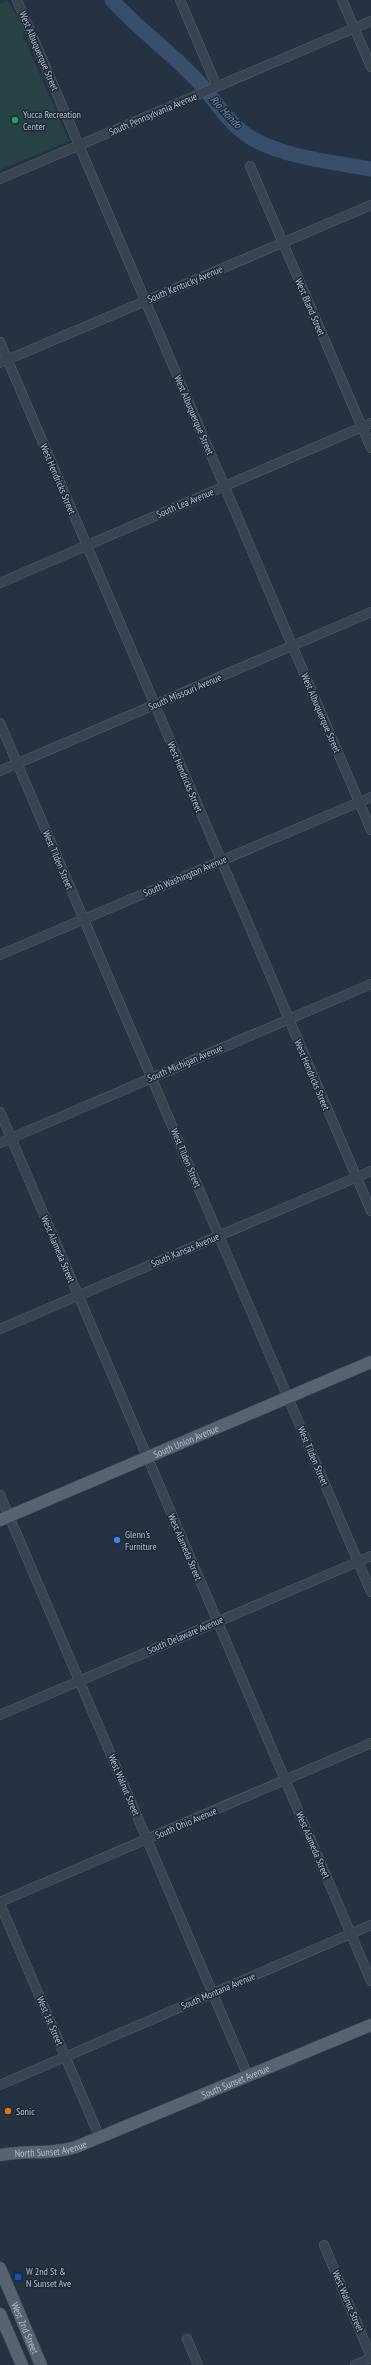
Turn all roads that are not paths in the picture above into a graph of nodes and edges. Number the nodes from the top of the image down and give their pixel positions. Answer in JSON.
{"nodes":[{"id":1,"x":17,"y":0,"type":"edge"},
{"id":2,"x":180,"y":0,"type":"edge"},
{"id":3,"x":342,"y":0,"type":"edge"},
{"id":4,"x":371,"y":21,"type":"edge"},
{"id":5,"x":354,"y":28,"type":"junction"},
{"id":6,"x":371,"y":67,"type":"edge"},
{"id":7,"x":217,"y":87,"type":"junction"},
{"id":8,"x":78,"y":145,"type":"junction"},
{"id":9,"x":250,"y":166,"type":"dead end"},
{"id":10,"x":0,"y":179,"type":"edge"},
{"id":11,"x":371,"y":204,"type":"edge"},
{"id":12,"x":283,"y":242,"type":"junction"},
{"id":13,"x":145,"y":301,"type":"junction"},
{"id":14,"x":0,"y":342,"type":"edge"},
{"id":15,"x":4,"y":361,"type":"edge"},
{"id":16,"x":367,"y":425,"type":"edge"},
{"id":17,"x":371,"y":448,"type":"edge"},
{"id":18,"x":224,"y":486,"type":"junction"},
{"id":19,"x":87,"y":545,"type":"junction"},
{"id":20,"x":0,"y":582,"type":"edge"},
{"id":21,"x":371,"y":612,"type":"edge"},
{"id":22,"x":292,"y":646,"type":"junction"},
{"id":23,"x":155,"y":705,"type":"junction"},
{"id":24,"x":0,"y":723,"type":"edge"},
{"id":25,"x":18,"y":764,"type":"junction"},
{"id":26,"x":0,"y":771,"type":"edge"},
{"id":27,"x":371,"y":797,"type":"edge"},
{"id":28,"x":359,"y":802,"type":"junction"},
{"id":29,"x":371,"y":830,"type":"edge"},
{"id":30,"x":221,"y":860,"type":"junction"},
{"id":31,"x":84,"y":920,"type":"junction"},
{"id":32,"x":0,"y":955,"type":"edge"},
{"id":33,"x":371,"y":984,"type":"edge"},
{"id":34,"x":289,"y":1019,"type":"junction"},
{"id":35,"x":151,"y":1077,"type":"junction"},
{"id":36,"x":0,"y":1112,"type":"edge"},
{"id":37,"x":11,"y":1138,"type":"junction"},
{"id":38,"x":0,"y":1143,"type":"edge"},
{"id":39,"x":371,"y":1171,"type":"edge"},
{"id":40,"x":356,"y":1177,"type":"junction"},
{"id":41,"x":371,"y":1211,"type":"edge"},
{"id":42,"x":219,"y":1235,"type":"junction"},
{"id":43,"x":78,"y":1296,"type":"junction"},
{"id":44,"x":0,"y":1329,"type":"edge"},
{"id":45,"x":371,"y":1362,"type":"edge"},
{"id":46,"x":288,"y":1397,"type":"junction"},
{"id":47,"x":147,"y":1457,"type":"junction"},
{"id":48,"x":0,"y":1495,"type":"edge"},
{"id":49,"x":4,"y":1518,"type":"edge"},
{"id":50,"x":371,"y":1556,"type":"edge"},
{"id":51,"x":358,"y":1561,"type":"junction"},
{"id":52,"x":371,"y":1592,"type":"edge"},
{"id":53,"x":218,"y":1622,"type":"junction"},
{"id":54,"x":79,"y":1681,"type":"junction"},
{"id":55,"x":0,"y":1715,"type":"edge"},
{"id":56,"x":371,"y":1743,"type":"edge"},
{"id":57,"x":285,"y":1780,"type":"junction"},
{"id":58,"x":147,"y":1839,"type":"junction"},
{"id":59,"x":0,"y":1903,"type":"edge"},
{"id":60,"x":371,"y":1925,"type":"edge"},
{"id":61,"x":351,"y":1934,"type":"junction"},
{"id":62,"x":371,"y":1981,"type":"edge"},
{"id":63,"x":213,"y":1994,"type":"junction"},
{"id":64,"x":371,"y":2025,"type":"edge"},
{"id":65,"x":65,"y":2057,"type":"junction"},
{"id":66,"x":248,"y":2076,"type":"junction"},
{"id":67,"x":0,"y":2085,"type":"edge"},
{"id":68,"x":100,"y":2138,"type":"junction"},
{"id":69,"x":0,"y":2155,"type":"edge"},
{"id":70,"x":324,"y":2245,"type":"dead end"},
{"id":71,"x":0,"y":2268,"type":"edge"},
{"id":72,"x":0,"y":2314,"type":"edge"},
{"id":73,"x":187,"y":2339,"type":"dead end"},
{"id":74,"x":371,"y":2357,"type":"edge"},
{"id":75,"x":39,"y":2360,"type":"edge"},
{"id":76,"x":22,"y":2365,"type":"edge"},
{"id":77,"x":198,"y":2365,"type":"edge"},
{"id":78,"x":355,"y":2365,"type":"edge"}],
"edges":[{"from":1,"to":8,"type":"street","name":"West Albuquerque Street"},
{"from":2,"to":7,"type":"street"},
{"from":3,"to":5,"type":"street"},
{"from":4,"to":5,"type":"street","name":"South Pennsylvania Avenue"},
{"from":5,"to":6,"type":"street"},
{"from":5,"to":7,"type":"street","name":"South Pennsylvania Avenue"},
{"from":7,"to":8,"type":"street","name":"South Pennsylvania Avenue"},
{"from":8,"to":10,"type":"street","name":"South Pennsylvania Avenue"},
{"from":8,"to":13,"type":"street","name":"West Albuquerque Street"},
{"from":9,"to":12,"type":"street","name":"West Bland Street"},
{"from":11,"to":12,"type":"street","name":"South Kentucky Avenue"},
{"from":12,"to":13,"type":"street","name":"South Kentucky Avenue"},
{"from":12,"to":16,"type":"street","name":"West Bland Street"},
{"from":13,"to":15,"type":"street","name":"South Kentucky Avenue"},
{"from":13,"to":18,"type":"street","name":"West Albuquerque Street"},
{"from":14,"to":15,"type":"street","name":"West Hendricks Street"},
{"from":15,"to":19,"type":"street","name":"West Hendricks Street"},
{"from":16,"to":17,"type":"street","name":"West Bland Street"},
{"from":16,"to":18,"type":"street","name":"South Lea Avenue"},
{"from":18,"to":19,"type":"street","name":"South Lea Avenue"},
{"from":18,"to":22,"type":"street","name":"West Albuquerque Street"},
{"from":19,"to":20,"type":"street","name":"South Lea Avenue"},
{"from":19,"to":23,"type":"street","name":"West Hendricks Street"},
{"from":21,"to":22,"type":"street","name":"South Missouri Avenue"},
{"from":22,"to":23,"type":"street","name":"South Missouri Avenue"},
{"from":22,"to":28,"type":"street","name":"West Albuquerque Street"},
{"from":23,"to":25,"type":"street","name":"South Missouri Avenue"},
{"from":23,"to":30,"type":"street","name":"West Hendricks Street"},
{"from":24,"to":25,"type":"street","name":"West Tilden Street"},
{"from":25,"to":26,"type":"street","name":"South Missouri Avenue"},
{"from":25,"to":31,"type":"street","name":"West Tilden Street"},
{"from":27,"to":28,"type":"street","name":"South Washington Avenue"},
{"from":28,"to":29,"type":"street","name":"West Albuquerque Street"},
{"from":28,"to":30,"type":"street","name":"South Washington Avenue"},
{"from":30,"to":31,"type":"street","name":"South Washington Avenue"},
{"from":30,"to":34,"type":"street","name":"West Hendricks Street"},
{"from":31,"to":32,"type":"street","name":"South Washington Avenue"},
{"from":31,"to":35,"type":"street","name":"West Tilden Street"},
{"from":33,"to":34,"type":"street","name":"South Michigan Avenue"},
{"from":34,"to":35,"type":"street","name":"South Michigan Avenue"},
{"from":34,"to":40,"type":"street","name":"West Hendricks Street"},
{"from":35,"to":37,"type":"street","name":"South Michigan Avenue"},
{"from":35,"to":42,"type":"street","name":"West Tilden Street"},
{"from":36,"to":37,"type":"street","name":"West Alameda Street"},
{"from":37,"to":38,"type":"street","name":"South Michigan Avenue"},
{"from":37,"to":43,"type":"street","name":"West Alameda Street"},
{"from":39,"to":40,"type":"street","name":"South Kansas Avenue"},
{"from":40,"to":41,"type":"street","name":"West Hendricks Street"},
{"from":40,"to":42,"type":"street","name":"South Kansas Avenue"},
{"from":42,"to":43,"type":"street","name":"South Kansas Avenue"},
{"from":42,"to":46,"type":"street","name":"West Tilden Street"},
{"from":43,"to":44,"type":"street","name":"South Kansas Avenue"},
{"from":43,"to":47,"type":"street","name":"West Alameda Street"},
{"from":45,"to":46,"type":"main road","name":"South Union Avenue"},
{"from":46,"to":47,"type":"main road","name":"South Union Avenue"},
{"from":46,"to":51,"type":"street","name":"West Tilden Street"},
{"from":47,"to":49,"type":"main road","name":"South Union Avenue"},
{"from":47,"to":53,"type":"street","name":"West Alameda Street"},
{"from":48,"to":49,"type":"street","name":"West Walnut Street"},
{"from":49,"to":54,"type":"street","name":"West Walnut Street"},
{"from":50,"to":51,"type":"street","name":"South Delaware Avenue"},
{"from":51,"to":52,"type":"street","name":"West Tilden Street"},
{"from":51,"to":53,"type":"street","name":"South Delaware Avenue"},
{"from":53,"to":54,"type":"street","name":"South Delaware Avenue"},
{"from":53,"to":57,"type":"street","name":"West Alameda Street"},
{"from":54,"to":55,"type":"street","name":"South Delaware Avenue"},
{"from":54,"to":58,"type":"street","name":"West Walnut Street"},
{"from":56,"to":57,"type":"street","name":"South Ohio Avenue"},
{"from":57,"to":58,"type":"street","name":"South Ohio Avenue"},
{"from":57,"to":61,"type":"street","name":"West Alameda Street"},
{"from":58,"to":59,"type":"street","name":"South Ohio Avenue"},
{"from":58,"to":63,"type":"street","name":"West Walnut Street"},
{"from":59,"to":65,"type":"street","name":"West 1st Street"},
{"from":60,"to":61,"type":"street","name":"South Montana Avenue"},
{"from":61,"to":62,"type":"street","name":"West Alameda Street"},
{"from":61,"to":63,"type":"street","name":"South Montana Avenue"},
{"from":63,"to":65,"type":"street","name":"South Montana Avenue"},
{"from":63,"to":66,"type":"street","name":"West Walnut Street"},
{"from":64,"to":66,"type":"main road","name":"South Sunset Avenue"},
{"from":65,"to":67,"type":"street","name":"South Montana Avenue"},
{"from":65,"to":68,"type":"street","name":"West 1st Street"},
{"from":66,"to":68,"type":"main road","name":"South Sunset Avenue"},
{"from":68,"to":69,"type":"main road","name":"North Sunset Avenue"},
{"from":70,"to":74,"type":"street","name":"West Walnut Street"},
{"from":71,"to":75,"type":"main road","name":"West 2nd Street"},
{"from":72,"to":76,"type":"main road","name":"West 2nd Street"},
{"from":73,"to":77,"type":"street"},
{"from":74,"to":78,"type":"street"}]}
